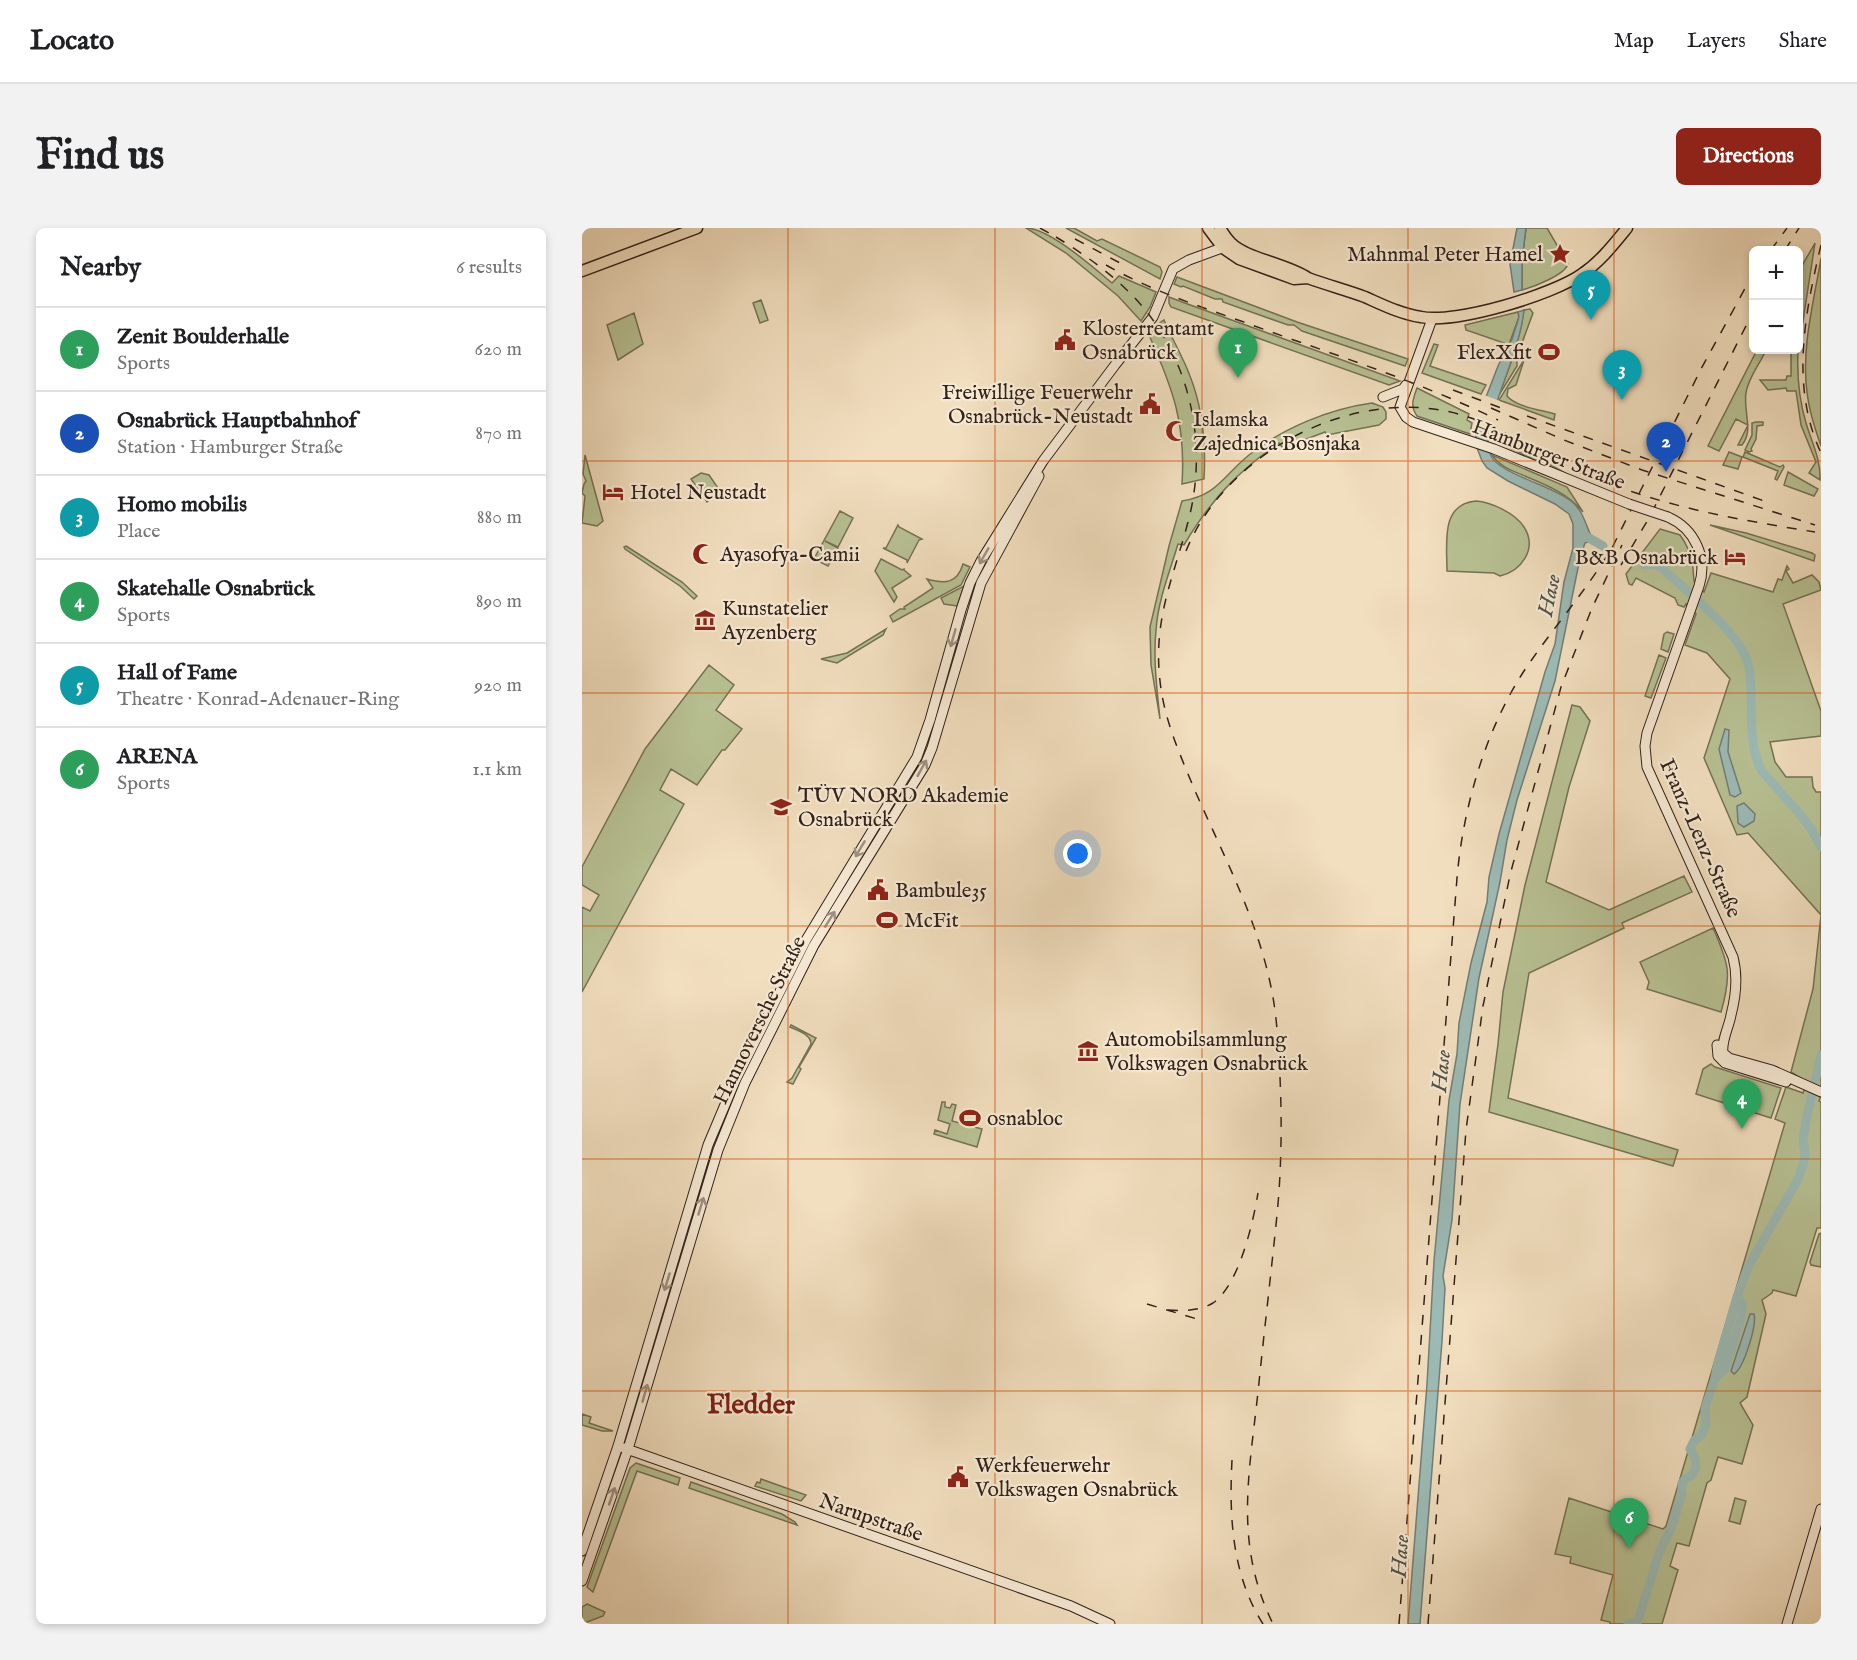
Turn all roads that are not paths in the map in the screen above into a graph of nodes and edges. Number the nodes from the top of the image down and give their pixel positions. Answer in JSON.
{"nodes":[{"id":1,"x":681,"y":228,"type":"edge"},
{"id":2,"x":697,"y":228,"type":"edge"},
{"id":3,"x":1208,"y":228,"type":"edge"},
{"id":4,"x":1220,"y":228,"type":"edge"},
{"id":5,"x":1627,"y":228,"type":"edge"},
{"id":6,"x":1227,"y":246,"type":"junction"},
{"id":7,"x":582,"y":264,"type":"edge"},
{"id":8,"x":582,"y":271,"type":"edge"},
{"id":9,"x":1432,"y":319,"type":"junction"},
{"id":10,"x":1408,"y":383,"type":"junction"},
{"id":11,"x":1383,"y":396,"type":"dead end"},
{"id":12,"x":1027,"y":496,"type":"junction"},
{"id":13,"x":1688,"y":531,"type":"joint"},
{"id":14,"x":1735,"y":989,"type":"junction"},
{"id":15,"x":1721,"y":1055,"type":"junction"},
{"id":16,"x":1821,"y":1096,"type":"edge"},
{"id":17,"x":618,"y":1446,"type":"junction"},
{"id":18,"x":628,"y":1449,"type":"junction"},
{"id":19,"x":1821,"y":1509,"type":"edge"},
{"id":20,"x":582,"y":1551,"type":"edge"},
{"id":21,"x":582,"y":1581,"type":"edge"},
{"id":22,"x":1110,"y":1624,"type":"edge"},
{"id":23,"x":1786,"y":1624,"type":"edge"}],
"edges":[{"from":1,"to":7,"type":"main road"},
{"from":2,"to":8,"type":"main road"},
{"from":3,"to":6,"type":"main road"},
{"from":4,"to":6,"type":"main road"},
{"from":5,"to":9,"type":"main road"},
{"from":6,"to":9,"type":"main road"},
{"from":6,"to":12,"type":"main road"},
{"from":9,"to":10,"type":"main road"},
{"from":10,"to":11,"type":"main road"},
{"from":10,"to":13,"type":"main road","name":"Hamburger Straße","bridge":true},
{"from":12,"to":17,"type":"main road","name":"Hannoversche Straße","one_way":true},
{"from":18,"to":12,"type":"main road","name":"Hannoversche Straße","one_way":true},
{"from":13,"to":14,"type":"main road","name":"Franz-Lenz-Straße"},
{"from":14,"to":15,"type":"main road","name":"Franz-Lenz-Straße"},
{"from":14,"to":15,"type":"main road","name":"Franz-Lenz-Straße"},
{"from":15,"to":16,"type":"main road"},
{"from":17,"to":18,"type":"main road","name":"Narupstraße"},
{"from":17,"to":20,"type":"main road","name":"Hannoversche Straße"},
{"from":21,"to":18,"type":"main road","name":"Hannoversche Straße","one_way":true},
{"from":18,"to":22,"type":"main road","name":"Narupstraße"},
{"from":19,"to":23,"type":"main road"}]}
